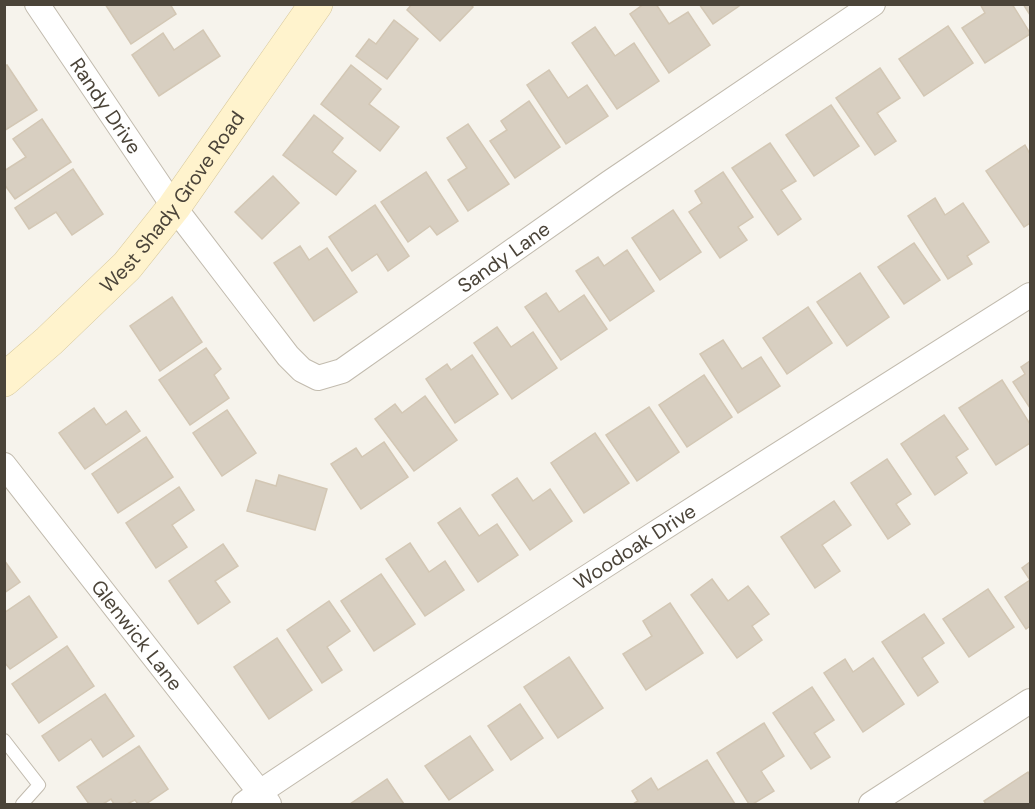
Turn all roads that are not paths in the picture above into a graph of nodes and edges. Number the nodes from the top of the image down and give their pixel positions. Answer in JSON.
{"nodes":[{"id":1,"x":37,"y":4,"type":"edge"},
{"id":2,"x":316,"y":4,"type":"edge"},
{"id":3,"x":873,"y":4,"type":"edge"},
{"id":4,"x":174,"y":207,"type":"junction"},
{"id":5,"x":1030,"y":295,"type":"edge"},
{"id":6,"x":4,"y":380,"type":"edge"},
{"id":7,"x":4,"y":465,"type":"edge"},
{"id":8,"x":1030,"y":701,"type":"edge"},
{"id":9,"x":4,"y":740,"type":"edge"},
{"id":10,"x":257,"y":800,"type":"edge"},
{"id":11,"x":22,"y":804,"type":"edge"},
{"id":12,"x":871,"y":804,"type":"edge"}],
"edges":[{"from":1,"to":4,"type":"street","name":"Randy Drive"},
{"from":2,"to":4,"type":"main road","name":"West Shady Grove Road"},
{"from":3,"to":4,"type":"street","name":"Sandy Lane"},
{"from":4,"to":6,"type":"main road","name":"West Shady Grove Road"},
{"from":5,"to":10,"type":"street","name":"Woodoak Drive"},
{"from":7,"to":10,"type":"street","name":"Glenwick Lane"},
{"from":8,"to":12,"type":"street"},
{"from":9,"to":11,"type":"lane"}]}
